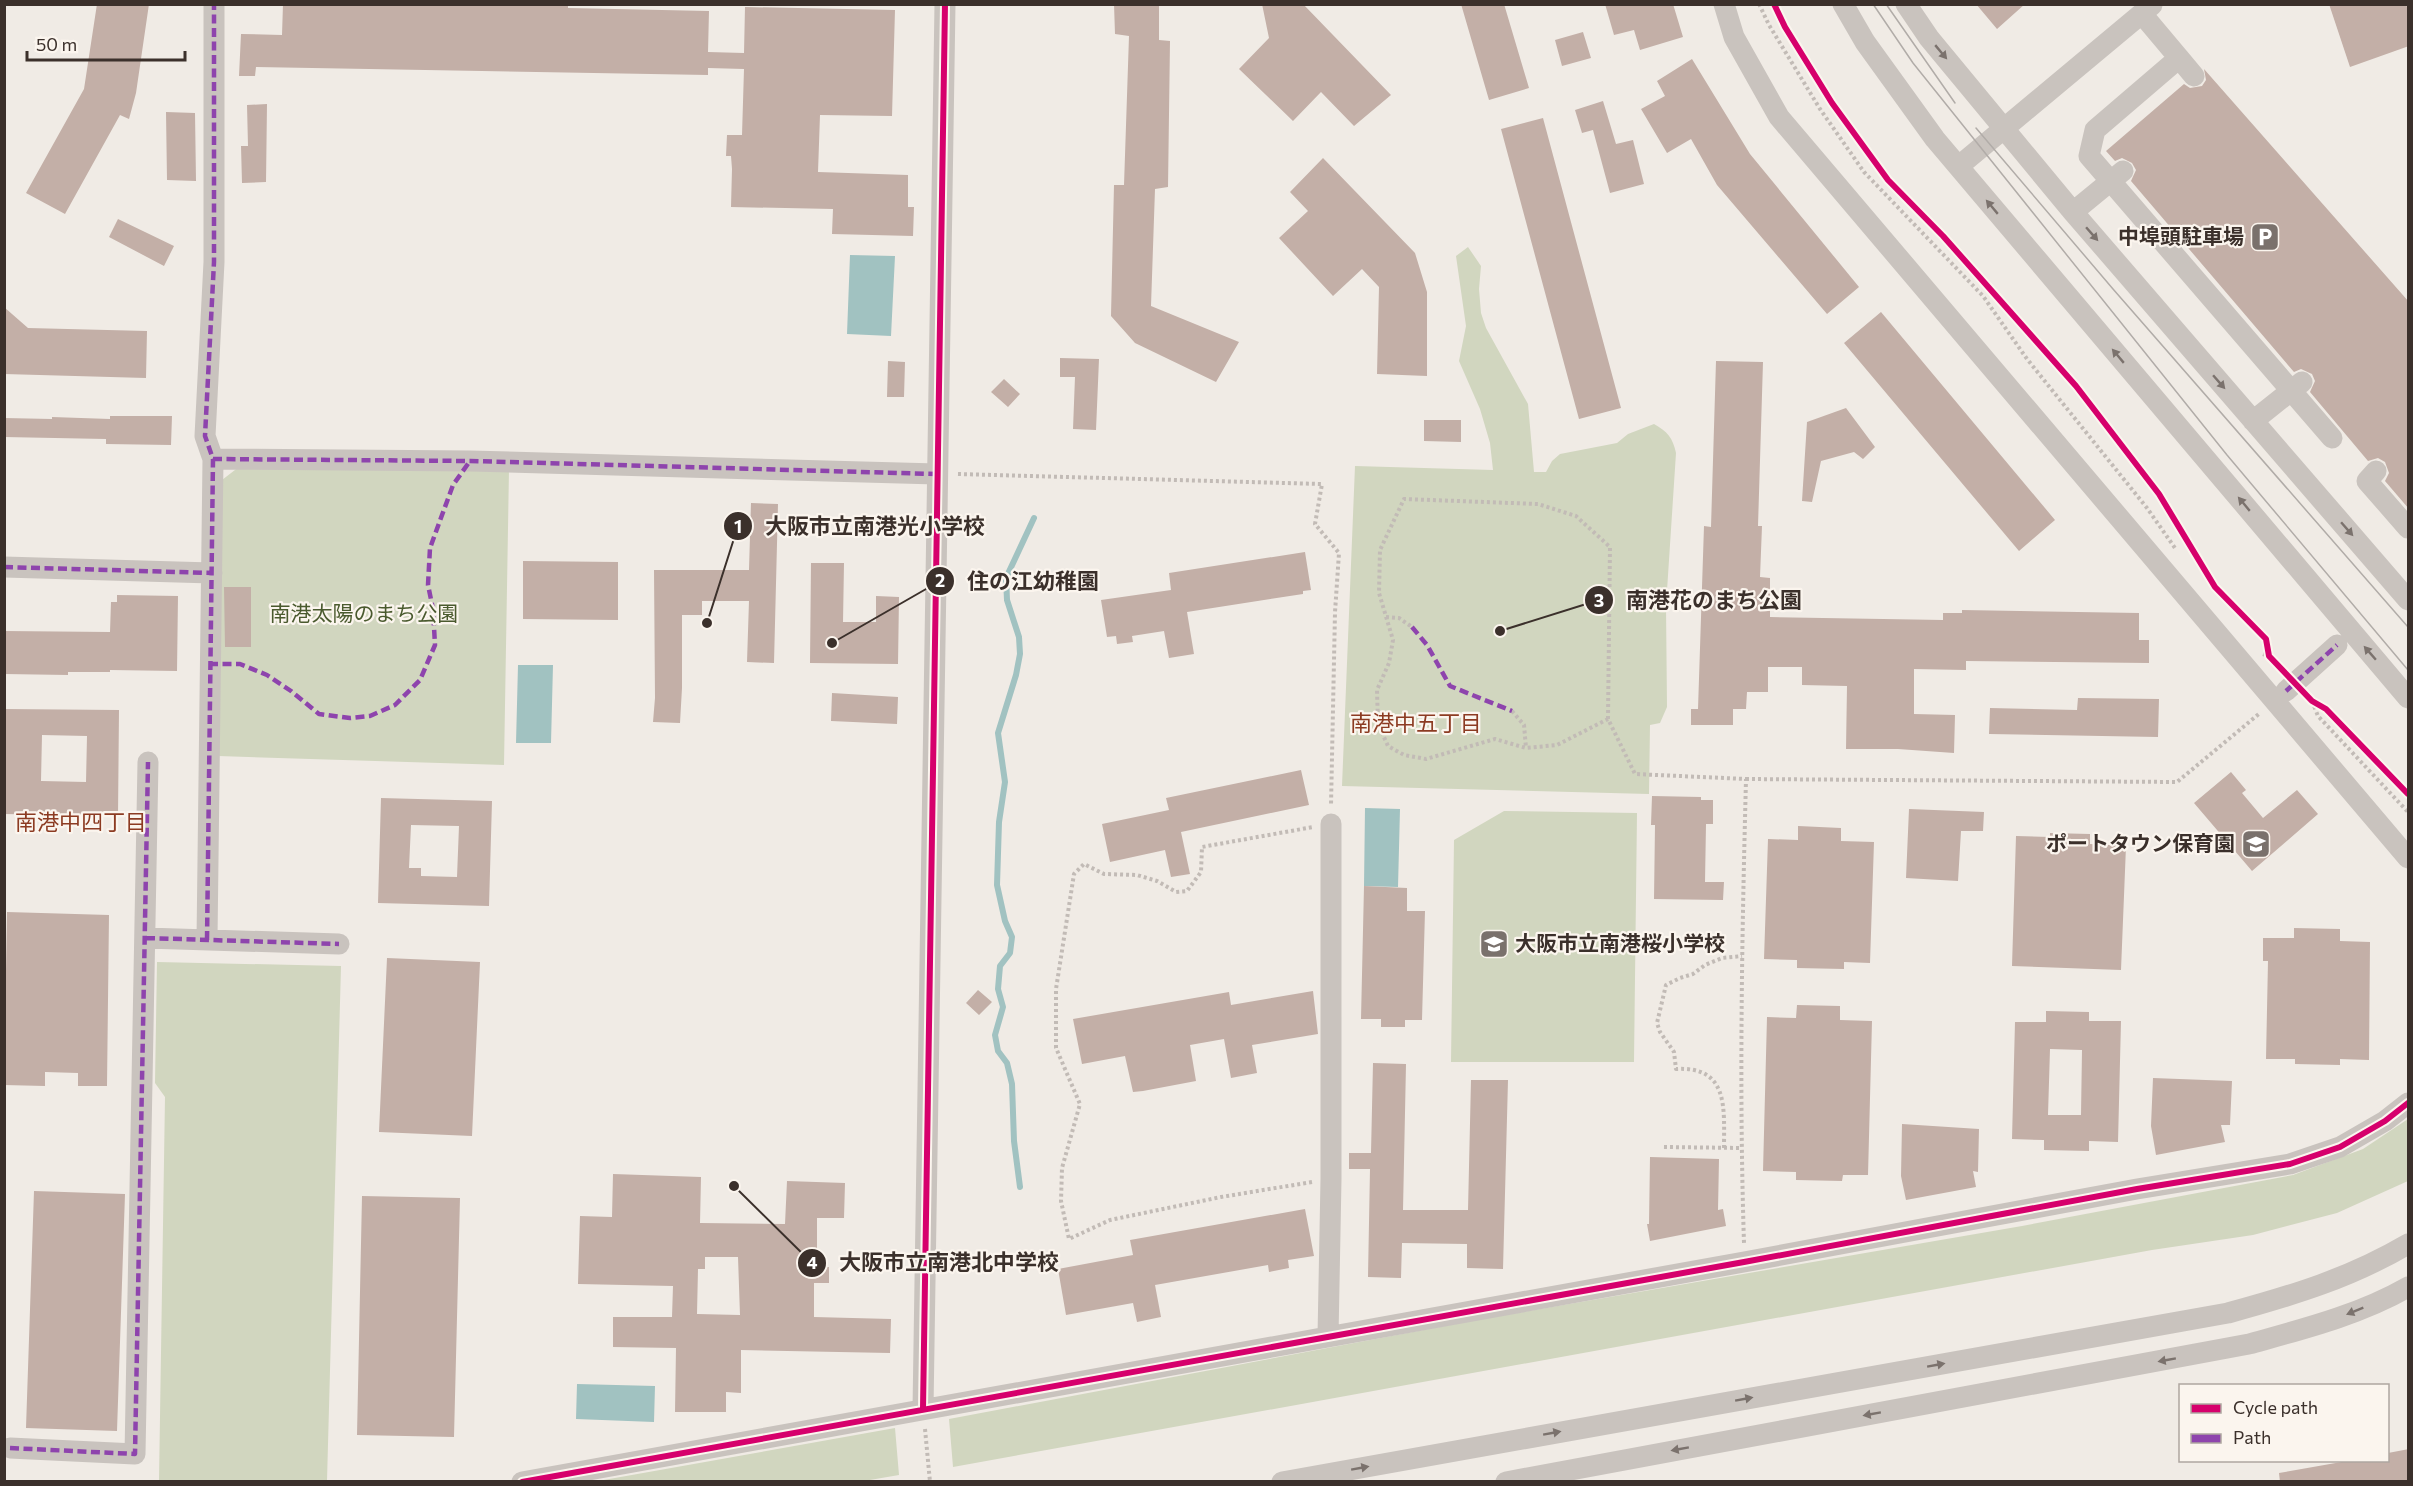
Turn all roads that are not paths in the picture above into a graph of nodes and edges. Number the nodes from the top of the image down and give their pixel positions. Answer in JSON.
{"nodes":[{"id":1,"x":214,"y":4,"type":"edge"},
{"id":2,"x":945,"y":4,"type":"edge"},
{"id":3,"x":1724,"y":4,"type":"edge"},
{"id":4,"x":1843,"y":4,"type":"edge"},
{"id":5,"x":1906,"y":4,"type":"edge"},
{"id":6,"x":2147,"y":9,"type":"edge"},
{"id":7,"x":2179,"y":58,"type":"junction"},
{"id":8,"x":2194,"y":76,"type":"dead end"},
{"id":9,"x":2004,"y":128,"type":"junction"},
{"id":10,"x":1959,"y":166,"type":"junction"},
{"id":11,"x":2117,"y":176,"type":"junction"},
{"id":12,"x":2073,"y":212,"type":"junction"},
{"id":13,"x":2296,"y":387,"type":"junction"},
{"id":14,"x":2253,"y":421,"type":"junction"},
{"id":15,"x":2332,"y":438,"type":"dead end"},
{"id":16,"x":213,"y":459,"type":"junction"},
{"id":17,"x":2376,"y":471,"type":"dead end"},
{"id":18,"x":937,"y":474,"type":"junction"},
{"id":19,"x":2409,"y":528,"type":"edge"},
{"id":20,"x":4,"y":567,"type":"edge"},
{"id":21,"x":212,"y":573,"type":"junction"},
{"id":22,"x":2409,"y":600,"type":"edge"},
{"id":23,"x":2337,"y":645,"type":"dead end"},
{"id":24,"x":2286,"y":691,"type":"dead end"},
{"id":25,"x":2409,"y":698,"type":"edge"},
{"id":26,"x":148,"y":762,"type":"dead end"},
{"id":27,"x":1331,"y":824,"type":"road end"},
{"id":28,"x":2409,"y":858,"type":"edge"},
{"id":29,"x":146,"y":938,"type":"junction"},
{"id":30,"x":207,"y":940,"type":"junction"},
{"id":31,"x":339,"y":944,"type":"dead end"},
{"id":32,"x":2409,"y":1102,"type":"edge"},
{"id":33,"x":2409,"y":1244,"type":"edge"},
{"id":34,"x":2409,"y":1287,"type":"edge"},
{"id":35,"x":1328,"y":1337,"type":"junction"},
{"id":36,"x":923,"y":1409,"type":"junction"},
{"id":37,"x":9,"y":1448,"type":"dead end"},
{"id":38,"x":522,"y":1482,"type":"edge"},
{"id":39,"x":1282,"y":1482,"type":"edge"},
{"id":40,"x":1506,"y":1482,"type":"edge"}],
"edges":[{"from":1,"to":16,"type":"street"},
{"from":2,"to":18,"type":"street"},
{"from":3,"to":28,"type":"street"},
{"from":4,"to":10,"type":"street"},
{"from":5,"to":9,"type":"street","one_way":true},
{"from":6,"to":7,"type":"street"},
{"from":6,"to":9,"type":"street"},
{"from":7,"to":8,"type":"street"},
{"from":7,"to":11,"type":"street"},
{"from":9,"to":10,"type":"street"},
{"from":9,"to":12,"type":"street"},
{"from":25,"to":10,"type":"street","one_way":true},
{"from":11,"to":12,"type":"street"},
{"from":11,"to":13,"type":"street"},
{"from":12,"to":14,"type":"street","one_way":true},
{"from":13,"to":14,"type":"street"},
{"from":13,"to":15,"type":"street"},
{"from":14,"to":22,"type":"street","one_way":true},
{"from":16,"to":18,"type":"street"},
{"from":16,"to":21,"type":"street"},
{"from":17,"to":19,"type":"street"},
{"from":18,"to":36,"type":"street"},
{"from":20,"to":21,"type":"street"},
{"from":21,"to":30,"type":"street"},
{"from":23,"to":24,"type":"street"},
{"from":26,"to":29,"type":"street"},
{"from":27,"to":35,"type":"street"},
{"from":29,"to":30,"type":"street"},
{"from":29,"to":37,"type":"street"},
{"from":30,"to":31,"type":"street"},
{"from":32,"to":35,"type":"street"},
{"from":39,"to":33,"type":"street","one_way":true},
{"from":34,"to":40,"type":"street","one_way":true},
{"from":35,"to":36,"type":"street"},
{"from":36,"to":38,"type":"street"}]}
